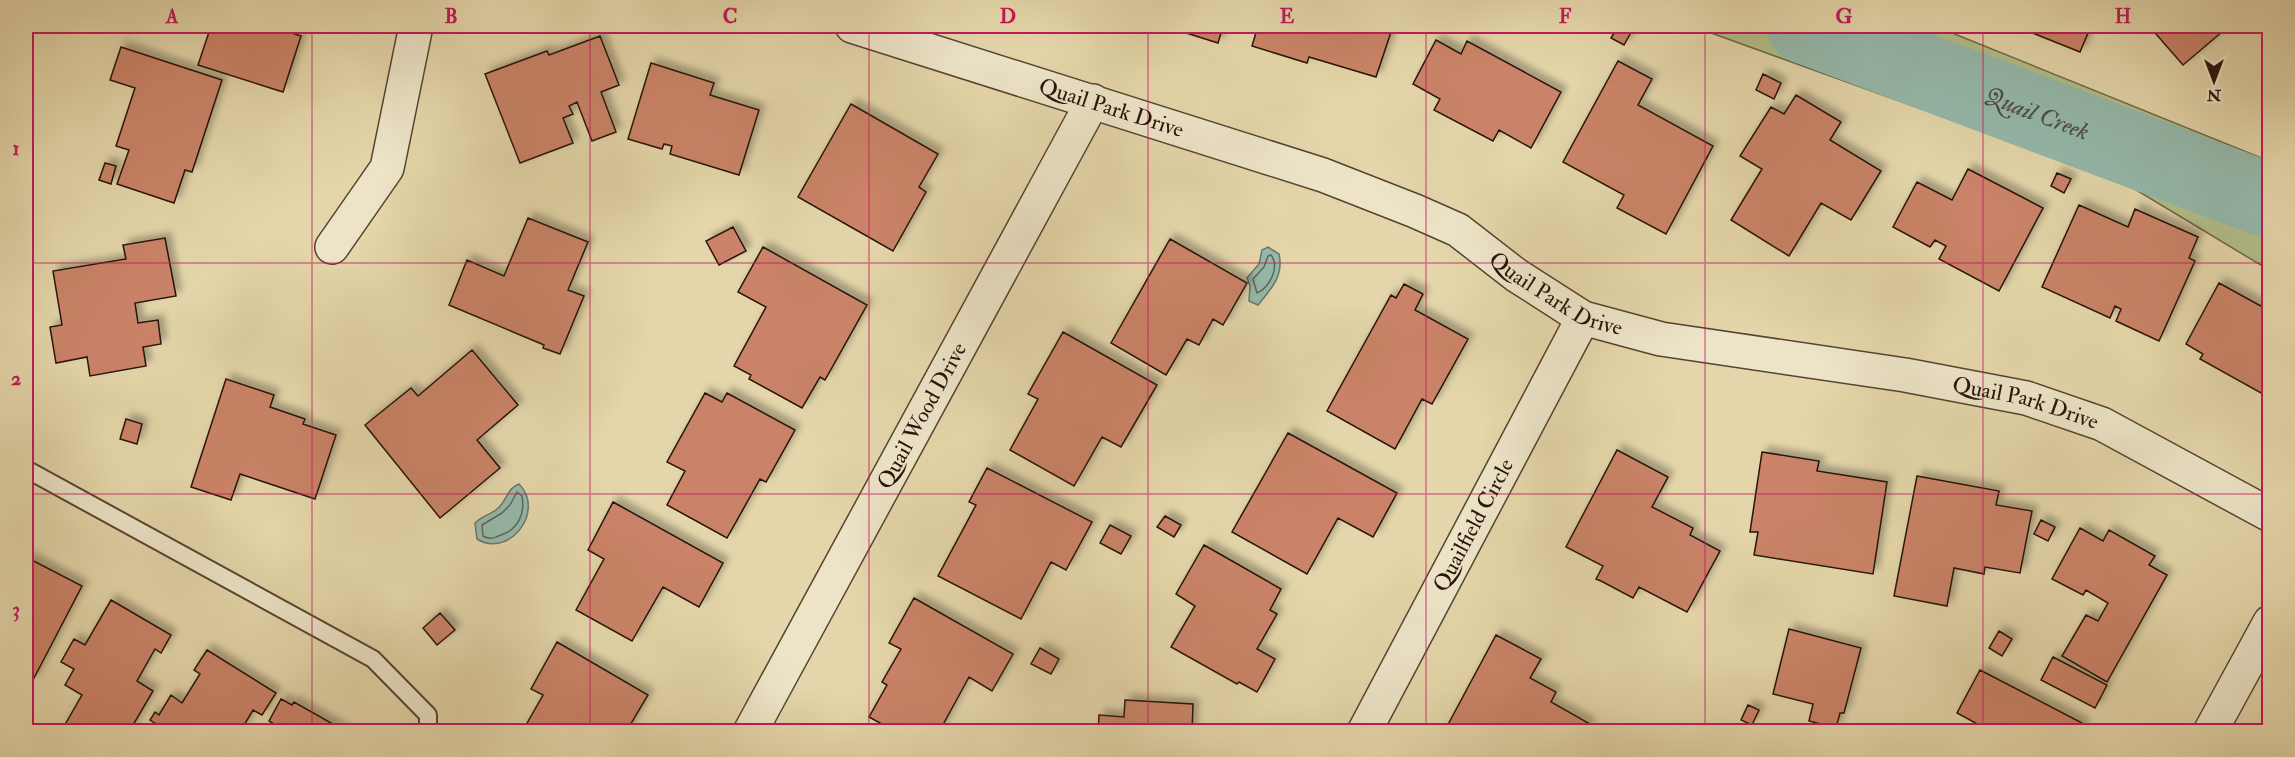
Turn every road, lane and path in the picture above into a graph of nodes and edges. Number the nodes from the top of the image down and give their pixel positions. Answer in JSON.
{"nodes":[{"id":1,"x":416,"y":26,"type":"edge"},
{"id":2,"x":852,"y":26,"type":"edge"},
{"id":3,"x":1093,"y":101,"type":"junction"},
{"id":4,"x":332,"y":247,"type":"dead end"},
{"id":5,"x":1582,"y":318,"type":"junction"},
{"id":6,"x":26,"y":469,"type":"edge"},
{"id":7,"x":2270,"y":515,"type":"edge"},
{"id":8,"x":2270,"y":622,"type":"edge"},
{"id":9,"x":428,"y":732,"type":"edge"},
{"id":10,"x":750,"y":732,"type":"edge"},
{"id":11,"x":1364,"y":732,"type":"edge"},
{"id":12,"x":2210,"y":732,"type":"edge"}],
"edges":[{"from":1,"to":4,"type":"street"},
{"from":2,"to":3,"type":"street","name":"Quail Park Drive"},
{"from":3,"to":5,"type":"street","name":"Quail Park Drive"},
{"from":3,"to":10,"type":"street","name":"Quail Wood Drive"},
{"from":5,"to":7,"type":"street","name":"Quail Park Drive"},
{"from":5,"to":11,"type":"street","name":"Quailfield Circle"},
{"from":6,"to":9,"type":"lane"},
{"from":8,"to":12,"type":"street"}]}
